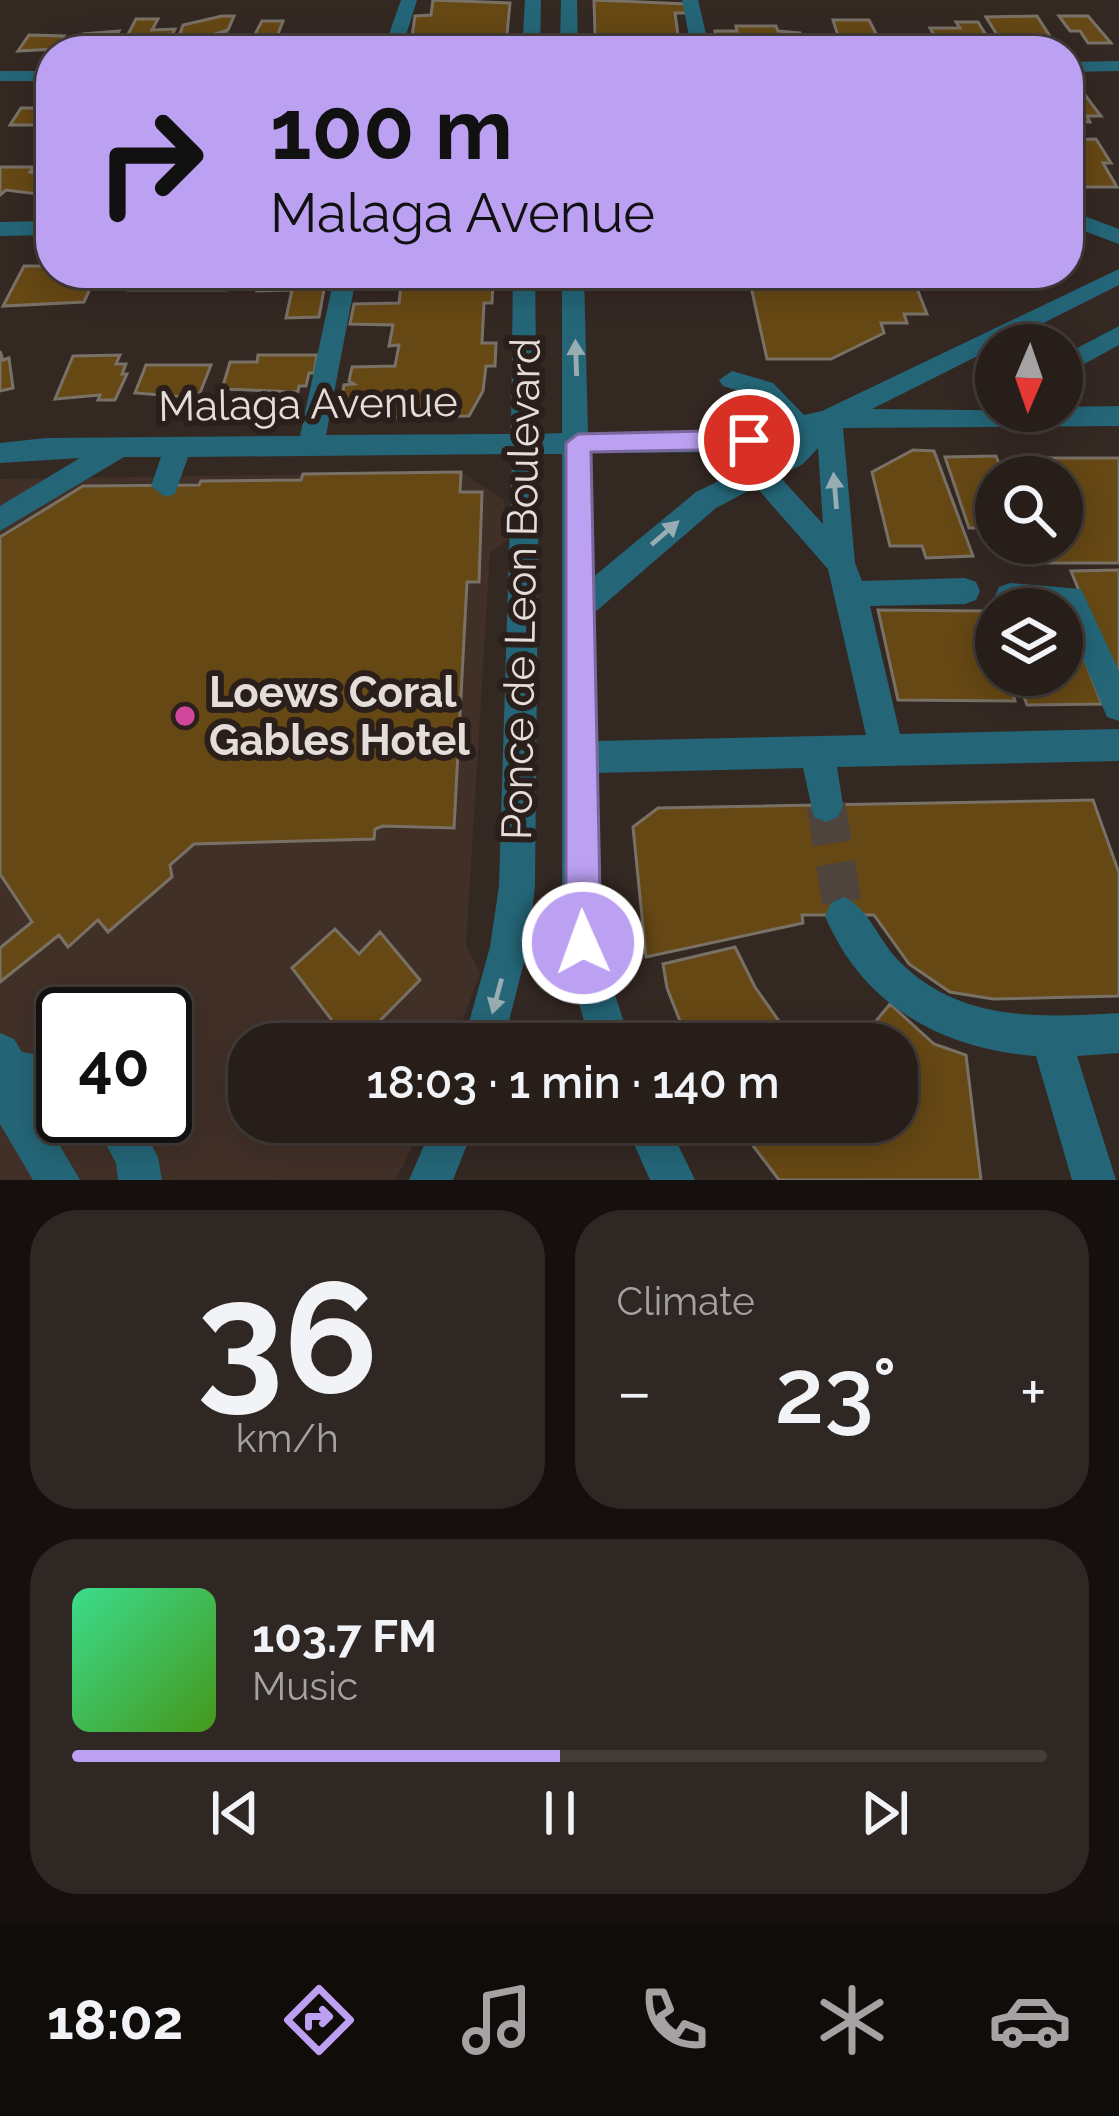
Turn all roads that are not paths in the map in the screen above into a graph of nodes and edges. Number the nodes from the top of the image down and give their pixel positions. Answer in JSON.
{"nodes":[{"id":1,"x":409,"y":0,"type":"edge"},
{"id":2,"x":533,"y":0,"type":"edge"},
{"id":3,"x":568,"y":0,"type":"edge"},
{"id":4,"x":690,"y":0,"type":"edge"},
{"id":5,"x":397,"y":36,"type":"edge"},
{"id":6,"x":532,"y":36,"type":"edge"},
{"id":7,"x":569,"y":36,"type":"edge"},
{"id":8,"x":698,"y":36,"type":"edge"},
{"id":9,"x":1119,"y":66,"type":"edge"},
{"id":10,"x":1083,"y":67,"type":"edge"},
{"id":11,"x":0,"y":76,"type":"edge"},
{"id":12,"x":36,"y":76,"type":"edge"},
{"id":13,"x":1119,"y":210,"type":"edge"},
{"id":14,"x":1083,"y":214,"type":"edge"},
{"id":15,"x":1083,"y":222,"type":"edge"},
{"id":16,"x":36,"y":228,"type":"edge"},
{"id":17,"x":0,"y":229,"type":"edge"},
{"id":18,"x":1119,"y":237,"type":"edge"},
{"id":19,"x":1119,"y":275,"type":"edge"},
{"id":20,"x":343,"y":288,"type":"edge"},
{"id":21,"x":524,"y":288,"type":"edge"},
{"id":22,"x":573,"y":288,"type":"edge"},
{"id":23,"x":1119,"y":334,"type":"edge"},
{"id":24,"x":1083,"y":355,"type":"edge"},
{"id":25,"x":732,"y":380,"type":"dead end"},
{"id":26,"x":1119,"y":416,"type":"edge"},
{"id":27,"x":1083,"y":417,"type":"edge"},
{"id":28,"x":975,"y":419,"type":"edge"},
{"id":29,"x":815,"y":423,"type":"junction"},
{"id":30,"x":578,"y":443,"type":"junction"},
{"id":31,"x":525,"y":444,"type":"junction"},
{"id":32,"x":311,"y":446,"type":"junction"},
{"id":33,"x":178,"y":447,"type":"junction"},
{"id":34,"x":118,"y":448,"type":"junction"},
{"id":35,"x":0,"y":453,"type":"edge"},
{"id":36,"x":760,"y":473,"type":"junction"},
{"id":37,"x":165,"y":486,"type":"dead end"},
{"id":38,"x":0,"y":520,"type":"edge"},
{"id":39,"x":840,"y":562,"type":"junction"},
{"id":40,"x":965,"y":591,"type":"dead end"},
{"id":41,"x":852,"y":594,"type":"junction"},
{"id":42,"x":580,"y":606,"type":"junction"},
{"id":43,"x":1083,"y":627,"type":"edge"},
{"id":44,"x":1119,"y":706,"type":"edge"},
{"id":45,"x":1119,"y":745,"type":"edge"},
{"id":46,"x":887,"y":752,"type":"junction"},
{"id":47,"x":817,"y":753,"type":"junction"},
{"id":48,"x":580,"y":757,"type":"junction"},
{"id":49,"x":826,"y":805,"type":"tunnel mouth"},
{"id":50,"x":844,"y":916,"type":"tunnel mouth"},
{"id":51,"x":489,"y":1023,"type":"edge"},
{"id":52,"x":605,"y":1023,"type":"edge"},
{"id":53,"x":1119,"y":1033,"type":"edge"},
{"id":54,"x":1052,"y":1037,"type":"junction"},
{"id":55,"x":5,"y":1061,"type":"edge"},
{"id":56,"x":36,"y":1071,"type":"edge"},
{"id":57,"x":128,"y":1143,"type":"edge"},
{"id":58,"x":446,"y":1143,"type":"edge"},
{"id":59,"x":654,"y":1143,"type":"edge"},
{"id":60,"x":58,"y":1180,"type":"edge"},
{"id":61,"x":140,"y":1180,"type":"edge"},
{"id":62,"x":431,"y":1180,"type":"edge"},
{"id":63,"x":673,"y":1180,"type":"edge"},
{"id":64,"x":1094,"y":1180,"type":"edge"}],
"edges":[{"from":1,"to":5,"type":"street"},
{"from":2,"to":6,"type":"street"},
{"from":3,"to":7,"type":"street"},
{"from":4,"to":8,"type":"street"},
{"from":9,"to":10,"type":"street"},
{"from":11,"to":12,"type":"street"},
{"from":13,"to":14,"type":"street"},
{"from":15,"to":18,"type":"street"},
{"from":16,"to":17,"type":"street"},
{"from":19,"to":29,"type":"street"},
{"from":20,"to":32,"type":"street"},
{"from":21,"to":31,"type":"street","name":"Ponce de Leon Boulevard"},
{"from":30,"to":22,"type":"street","name":"Ponce de Leon Boulevard","one_way":true},
{"from":23,"to":24,"type":"street"},
{"from":25,"to":29,"type":"street"},
{"from":26,"to":27,"type":"street","name":"Malaga Avenue"},
{"from":28,"to":29,"type":"street","name":"Malaga Avenue"},
{"from":29,"to":30,"type":"street","name":"Malaga Avenue"},
{"from":29,"to":36,"type":"street"},
{"from":39,"to":29,"type":"street","one_way":true},
{"from":30,"to":31,"type":"street","name":"Malaga Avenue"},
{"from":30,"to":42,"type":"street","name":"Ponce de Leon Boulevard"},
{"from":31,"to":32,"type":"street","name":"Malaga Avenue"},
{"from":31,"to":51,"type":"street","name":"Ponce de Leon Boulevard","one_way":true},
{"from":32,"to":33,"type":"street","name":"Malaga Avenue"},
{"from":33,"to":34,"type":"street","name":"Malaga Avenue"},
{"from":33,"to":37,"type":"street"},
{"from":34,"to":35,"type":"street","name":"Malaga Avenue"},
{"from":34,"to":38,"type":"street"},
{"from":36,"to":39,"type":"street"},
{"from":42,"to":36,"type":"street","one_way":true},
{"from":39,"to":41,"type":"street"},
{"from":40,"to":41,"type":"street"},
{"from":41,"to":46,"type":"street"},
{"from":42,"to":48,"type":"street","name":"Ponce de Leon Boulevard"},
{"from":43,"to":44,"type":"street"},
{"from":45,"to":46,"type":"street"},
{"from":46,"to":47,"type":"street"},
{"from":47,"to":48,"type":"street"},
{"from":47,"to":49,"type":"street"},
{"from":48,"to":52,"type":"street","name":"Ponce de Leon Boulevard"},
{"from":50,"to":54,"type":"street"},
{"from":53,"to":54,"type":"street"},
{"from":54,"to":64,"type":"street"},
{"from":55,"to":56,"type":"street"},
{"from":55,"to":60,"type":"street"},
{"from":57,"to":61,"type":"street"},
{"from":58,"to":62,"type":"street"},
{"from":59,"to":63,"type":"street"}]}
